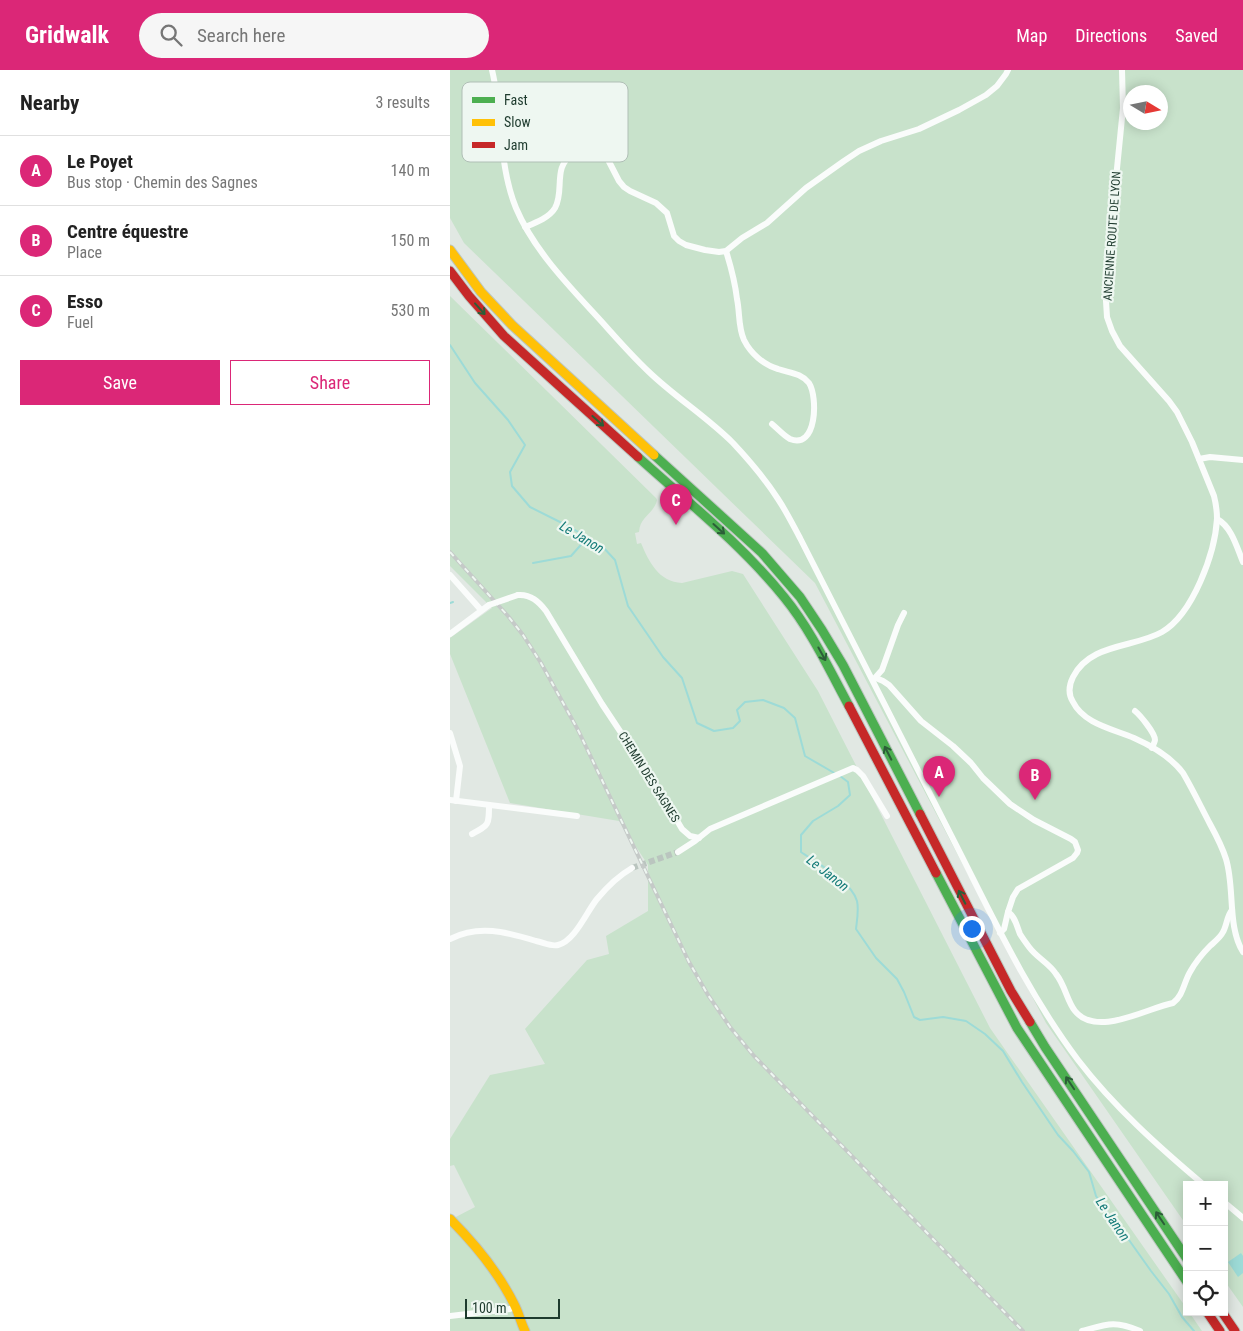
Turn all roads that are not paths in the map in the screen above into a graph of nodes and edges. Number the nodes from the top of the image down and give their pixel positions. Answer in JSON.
{"nodes":[{"id":1,"x":1008,"y":70,"type":"edge"},
{"id":2,"x":1122,"y":70,"type":"edge"},
{"id":3,"x":505,"y":162,"type":"edge"},
{"id":4,"x":564,"y":162,"type":"edge"},
{"id":5,"x":609,"y":162,"type":"edge"},
{"id":6,"x":525,"y":227,"type":"junction"},
{"id":7,"x":450,"y":250,"type":"edge"},
{"id":8,"x":726,"y":250,"type":"junction"},
{"id":9,"x":450,"y":271,"type":"edge"},
{"id":10,"x":772,"y":424,"type":"dead end"},
{"id":11,"x":1199,"y":459,"type":"junction"},
{"id":12,"x":1243,"y":460,"type":"edge"},
{"id":13,"x":1217,"y":519,"type":"junction"},
{"id":14,"x":1243,"y":562,"type":"edge"},
{"id":15,"x":450,"y":574,"type":"edge"},
{"id":16,"x":482,"y":610,"type":"junction"},
{"id":17,"x":904,"y":613,"type":"dead end"},
{"id":18,"x":450,"y":634,"type":"edge"},
{"id":19,"x":874,"y":679,"type":"junction"},
{"id":20,"x":1135,"y":711,"type":"dead end"},
{"id":21,"x":450,"y":733,"type":"edge"},
{"id":22,"x":1152,"y":748,"type":"junction"},
{"id":23,"x":453,"y":800,"type":"edge"},
{"id":24,"x":489,"y":805,"type":"junction"},
{"id":25,"x":576,"y":816,"type":"dead end"},
{"id":26,"x":887,"y":816,"type":"dead end"},
{"id":27,"x":472,"y":834,"type":"dead end"},
{"id":28,"x":699,"y":838,"type":"junction"},
{"id":29,"x":678,"y":852,"type":"tunnel mouth"},
{"id":30,"x":632,"y":868,"type":"tunnel mouth"},
{"id":31,"x":1233,"y":910,"type":"junction"},
{"id":32,"x":1008,"y":912,"type":"junction"},
{"id":33,"x":1000,"y":933,"type":"junction"},
{"id":34,"x":450,"y":939,"type":"edge"},
{"id":35,"x":1243,"y":952,"type":"edge"},
{"id":36,"x":1199,"y":1181,"type":"edge"},
{"id":37,"x":1228,"y":1205,"type":"edge"},
{"id":38,"x":1243,"y":1218,"type":"edge"},
{"id":39,"x":450,"y":1219,"type":"edge"},
{"id":40,"x":1183,"y":1253,"type":"edge"},
{"id":41,"x":1183,"y":1276,"type":"edge"},
{"id":42,"x":516,"y":1307,"type":"junction"},
{"id":43,"x":450,"y":1316,"type":"edge"},
{"id":44,"x":1210,"y":1316,"type":"edge"},
{"id":45,"x":1225,"y":1316,"type":"edge"},
{"id":46,"x":524,"y":1331,"type":"edge"},
{"id":47,"x":1082,"y":1331,"type":"edge"},
{"id":48,"x":1140,"y":1331,"type":"edge"},
{"id":49,"x":1220,"y":1331,"type":"edge"},
{"id":50,"x":1234,"y":1331,"type":"edge"}],
"edges":[{"from":1,"to":8,"type":"street"},
{"from":2,"to":11,"type":"street","name":"ANCIENNE ROUTE DE LYON"},
{"from":3,"to":6,"type":"street"},
{"from":4,"to":6,"type":"street"},
{"from":5,"to":8,"type":"street"},
{"from":6,"to":19,"type":"street"},
{"from":40,"to":7,"type":"main road","one_way":true},
{"from":8,"to":10,"type":"street"},
{"from":9,"to":41,"type":"main road","one_way":true},
{"from":11,"to":12,"type":"street"},
{"from":11,"to":13,"type":"street","name":"ANCIENNE ROUTE DE LYON"},
{"from":13,"to":14,"type":"street"},
{"from":13,"to":22,"type":"street"},
{"from":15,"to":16,"type":"street"},
{"from":16,"to":18,"type":"street","name":"CHEMIN DES SAGNES"},
{"from":16,"to":28,"type":"street","name":"CHEMIN DES SAGNES","bridge":true},
{"from":17,"to":19,"type":"street"},
{"from":19,"to":32,"type":"street"},
{"from":19,"to":33,"type":"street"},
{"from":20,"to":22,"type":"street"},
{"from":21,"to":23,"type":"street"},
{"from":22,"to":31,"type":"street"},
{"from":23,"to":24,"type":"street"},
{"from":24,"to":25,"type":"street"},
{"from":24,"to":27,"type":"street"},
{"from":26,"to":28,"type":"street"},
{"from":28,"to":29,"type":"street"},
{"from":30,"to":34,"type":"street"},
{"from":31,"to":32,"type":"street"},
{"from":31,"to":35,"type":"street"},
{"from":32,"to":33,"type":"street"},
{"from":33,"to":36,"type":"street"},
{"from":37,"to":38,"type":"street"},
{"from":39,"to":42,"type":"main road"},
{"from":42,"to":43,"type":"street"},
{"from":42,"to":46,"type":"main road"},
{"from":44,"to":49,"type":"main road"},
{"from":45,"to":50,"type":"main road"},
{"from":47,"to":48,"type":"street"}]}
